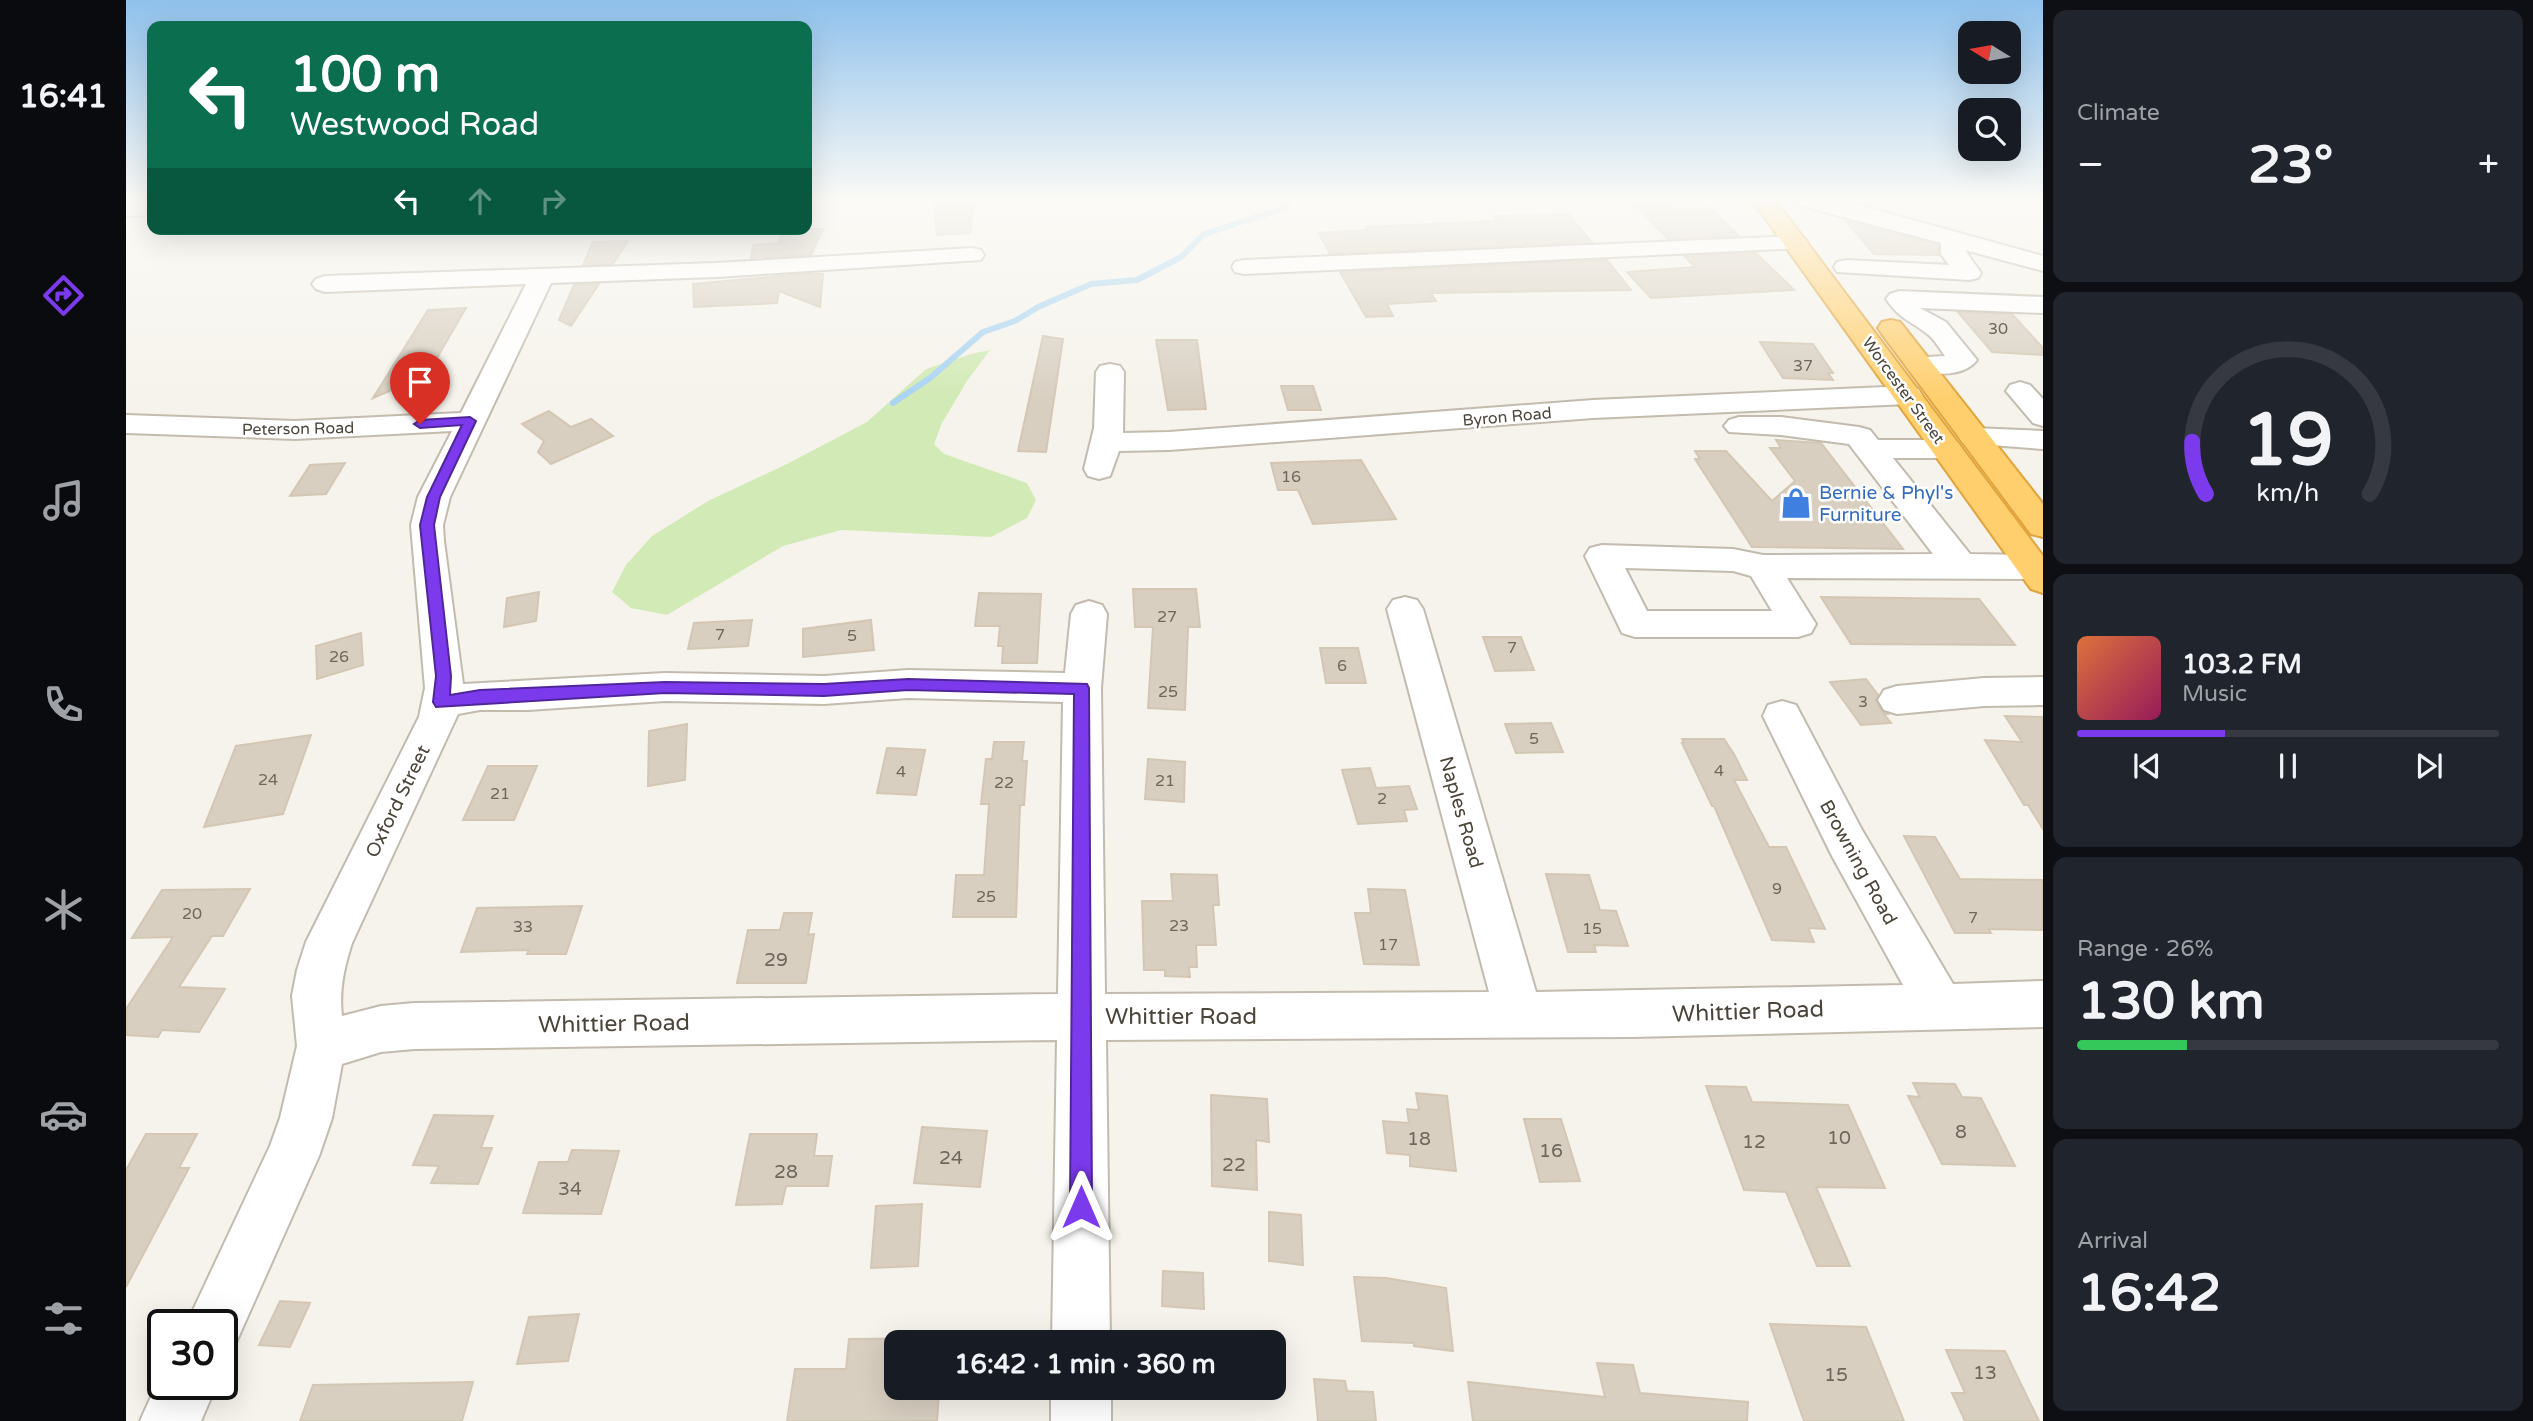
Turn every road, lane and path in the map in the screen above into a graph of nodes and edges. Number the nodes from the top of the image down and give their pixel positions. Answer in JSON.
{"nodes":[{"id":1,"x":781,"y":266,"type":"edge"},
{"id":2,"x":1258,"y":266,"type":"edge"},
{"id":3,"x":1831,"y":266,"type":"edge"},
{"id":4,"x":1963,"y":266,"type":"edge"},
{"id":5,"x":2019,"y":266,"type":"edge"},
{"id":6,"x":1244,"y":267,"type":"dead end"},
{"id":7,"x":1846,"y":267,"type":"joint"},
{"id":8,"x":543,"y":275,"type":"junction"},
{"id":9,"x":325,"y":284,"type":"dead end"},
{"id":10,"x":2043,"y":284,"type":"edge"},
{"id":11,"x":1881,"y":301,"type":"junction"},
{"id":12,"x":2043,"y":305,"type":"edge"},
{"id":13,"x":1919,"y":364,"type":"junction"},
{"id":14,"x":1110,"y":372,"type":"dead end"},
{"id":15,"x":2020,"y":391,"type":"dead end"},
{"id":16,"x":1908,"y":395,"type":"junction"},
{"id":17,"x":1758,"y":414,"type":"junction"},
{"id":18,"x":2043,"y":417,"type":"edge"},
{"id":19,"x":470,"y":421,"type":"junction"},
{"id":20,"x":126,"y":424,"type":"edge"},
{"id":21,"x":2043,"y":440,"type":"edge"},
{"id":22,"x":1961,"y":443,"type":"junction"},
{"id":23,"x":1872,"y":449,"type":"junction"},
{"id":24,"x":2043,"y":526,"type":"edge"},
{"id":25,"x":1960,"y":565,"type":"junction"},
{"id":26,"x":1763,"y":567,"type":"junction"},
{"id":27,"x":2038,"y":574,"type":"edge"},
{"id":28,"x":1405,"y":609,"type":"dead end"},
{"id":29,"x":1089,"y":614,"type":"dead end"},
{"id":30,"x":1082,"y":688,"type":"junction"},
{"id":31,"x":2043,"y":691,"type":"edge"},
{"id":32,"x":1897,"y":700,"type":"dead end"},
{"id":33,"x":441,"y":702,"type":"junction"},
{"id":34,"x":1782,"y":716,"type":"dead end"},
{"id":35,"x":2043,"y":1004,"type":"edge"},
{"id":36,"x":1940,"y":1006,"type":"junction"},
{"id":37,"x":1518,"y":1015,"type":"junction"},
{"id":38,"x":1082,"y":1017,"type":"junction"},
{"id":39,"x":321,"y":1046,"type":"junction"},
{"id":40,"x":222,"y":1309,"type":"edge"},
{"id":41,"x":1081,"y":1330,"type":"edge"},
{"id":42,"x":180,"y":1400,"type":"edge"},
{"id":43,"x":1081,"y":1400,"type":"edge"},
{"id":44,"x":170,"y":1421,"type":"edge"},
{"id":45,"x":1081,"y":1421,"type":"edge"}],
"edges":[{"from":1,"to":8,"type":"street"},
{"from":2,"to":6,"type":"street"},
{"from":3,"to":16,"type":"highway","name":"Worcester Street"},
{"from":4,"to":7,"type":"street"},
{"from":5,"to":10,"type":"street"},
{"from":7,"to":11,"type":"highway","name":"Worcester Street"},
{"from":8,"to":9,"type":"street"},
{"from":8,"to":19,"type":"street","name":"Oxford Street"},
{"from":11,"to":12,"type":"street"},
{"from":11,"to":13,"type":"highway","name":"Worcester Street"},
{"from":11,"to":13,"type":"street"},
{"from":13,"to":22,"type":"highway","name":"Worcester Street"},
{"from":14,"to":17,"type":"street","name":"Byron Road"},
{"from":15,"to":18,"type":"street"},
{"from":16,"to":17,"type":"street"},
{"from":16,"to":22,"type":"highway","name":"Worcester Street"},
{"from":17,"to":23,"type":"street"},
{"from":19,"to":20,"type":"street","name":"Peterson Road"},
{"from":19,"to":33,"type":"street","name":"Oxford Street"},
{"from":21,"to":22,"type":"street"},
{"from":22,"to":23,"type":"street"},
{"from":22,"to":24,"type":"highway","name":"Worcester Street"},
{"from":22,"to":27,"type":"highway","name":"Worcester Street"},
{"from":23,"to":25,"type":"street"},
{"from":25,"to":26,"type":"street"},
{"from":25,"to":27,"type":"street"},
{"from":26,"to":26,"type":"street"},
{"from":28,"to":37,"type":"street","name":"Naples Road"},
{"from":29,"to":30,"type":"street"},
{"from":30,"to":33,"type":"street"},
{"from":30,"to":38,"type":"street"},
{"from":31,"to":32,"type":"street"},
{"from":33,"to":39,"type":"street","name":"Oxford Street"},
{"from":34,"to":36,"type":"street","name":"Browning Road"},
{"from":35,"to":36,"type":"street","name":"Whittier Road"},
{"from":36,"to":37,"type":"street","name":"Whittier Road"},
{"from":37,"to":38,"type":"street","name":"Whittier Road"},
{"from":38,"to":39,"type":"street","name":"Whittier Road"},
{"from":38,"to":41,"type":"street"},
{"from":39,"to":40,"type":"street","name":"Oxford Street"},
{"from":42,"to":44,"type":"street"},
{"from":43,"to":45,"type":"street"}]}
